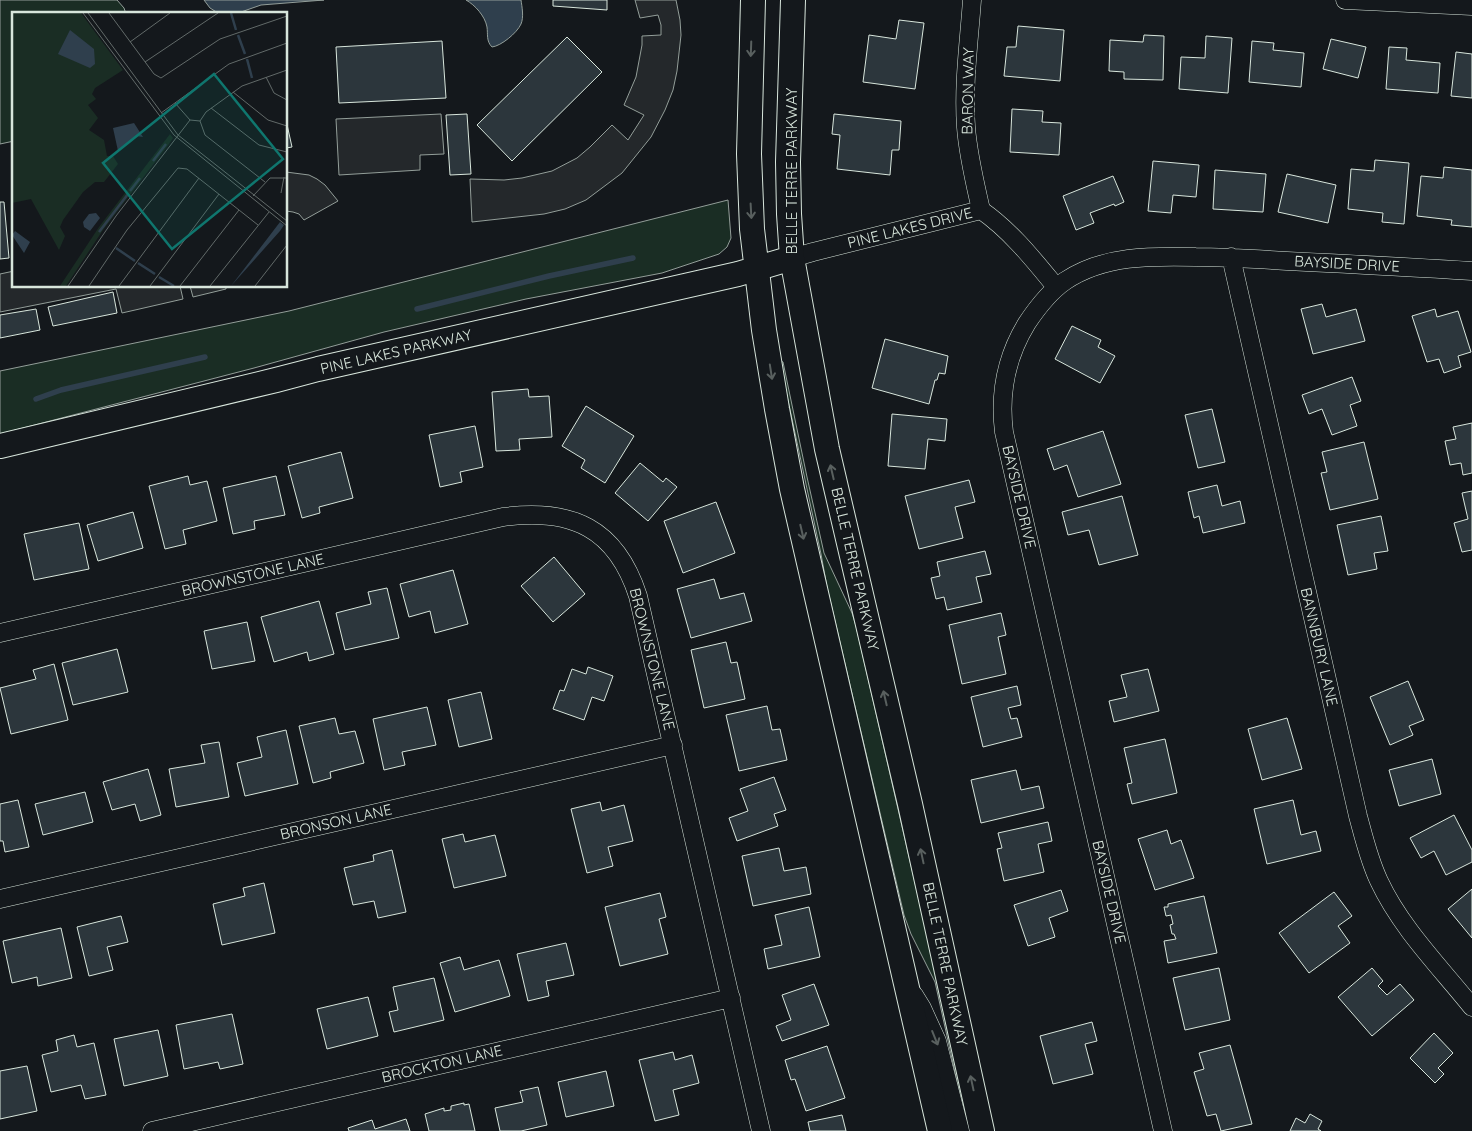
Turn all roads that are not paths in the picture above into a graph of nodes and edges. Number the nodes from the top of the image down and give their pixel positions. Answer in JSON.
{"nodes":[{"id":1,"x":753,"y":0,"type":"edge"},
{"id":2,"x":793,"y":0,"type":"edge"},
{"id":3,"x":972,"y":0,"type":"edge"},
{"id":4,"x":1345,"y":0,"type":"edge"},
{"id":5,"x":1472,"y":6,"type":"edge"},
{"id":6,"x":981,"y":210,"type":"junction"},
{"id":7,"x":792,"y":258,"type":"junction"},
{"id":8,"x":1231,"y":258,"type":"junction"},
{"id":9,"x":757,"y":269,"type":"junction"},
{"id":10,"x":1472,"y":271,"type":"edge"},
{"id":11,"x":1056,"y":287,"type":"junction"},
{"id":12,"x":0,"y":446,"type":"edge"},
{"id":13,"x":0,"y":633,"type":"edge"},
{"id":14,"x":673,"y":745,"type":"junction"},
{"id":15,"x":0,"y":899,"type":"edge"},
{"id":16,"x":905,"y":979,"type":"junction"},
{"id":17,"x":731,"y":998,"type":"junction"},
{"id":18,"x":1472,"y":1007,"type":"edge"},
{"id":19,"x":152,"y":1131,"type":"edge"},
{"id":20,"x":762,"y":1131,"type":"edge"},
{"id":21,"x":940,"y":1131,"type":"edge"},
{"id":22,"x":960,"y":1131,"type":"edge"},
{"id":23,"x":982,"y":1131,"type":"edge"},
{"id":24,"x":1163,"y":1131,"type":"edge"}],
"edges":[{"from":1,"to":9,"type":"main road","one_way":true},
{"from":2,"to":7,"type":"main road","name":"BELLE TERRE PARKWAY"},
{"from":3,"to":6,"type":"street","name":"BARON WAY"},
{"from":4,"to":5,"type":"street"},
{"from":6,"to":7,"type":"street","name":"PINE LAKES DRIVE"},
{"from":6,"to":11,"type":"street","name":"PINE LAKES DRIVE"},
{"from":7,"to":9,"type":"main road","name":"PINE LAKES PARKWAY"},
{"from":23,"to":7,"type":"main road","name":"BELLE TERRE PARKWAY","one_way":true},
{"from":8,"to":10,"type":"street","name":"BAYSIDE DRIVE"},
{"from":8,"to":11,"type":"street","name":"BAYSIDE DRIVE"},
{"from":8,"to":18,"type":"street","name":"BANNBURY LANE"},
{"from":9,"to":12,"type":"main road","name":"PINE LAKES PARKWAY"},
{"from":9,"to":16,"type":"main road","one_way":true},
{"from":11,"to":24,"type":"street","name":"BAYSIDE DRIVE"},
{"from":13,"to":14,"type":"street","name":"BROWNSTONE LANE"},
{"from":14,"to":15,"type":"street","name":"BRONSON LANE"},
{"from":14,"to":17,"type":"street","name":"BROWNSTONE LANE"},
{"from":16,"to":21,"type":"main road"},
{"from":16,"to":22,"type":"street","one_way":true},
{"from":17,"to":19,"type":"street","name":"BROCKTON LANE"},
{"from":17,"to":20,"type":"street","name":"BROWNSTONE LANE"}]}
